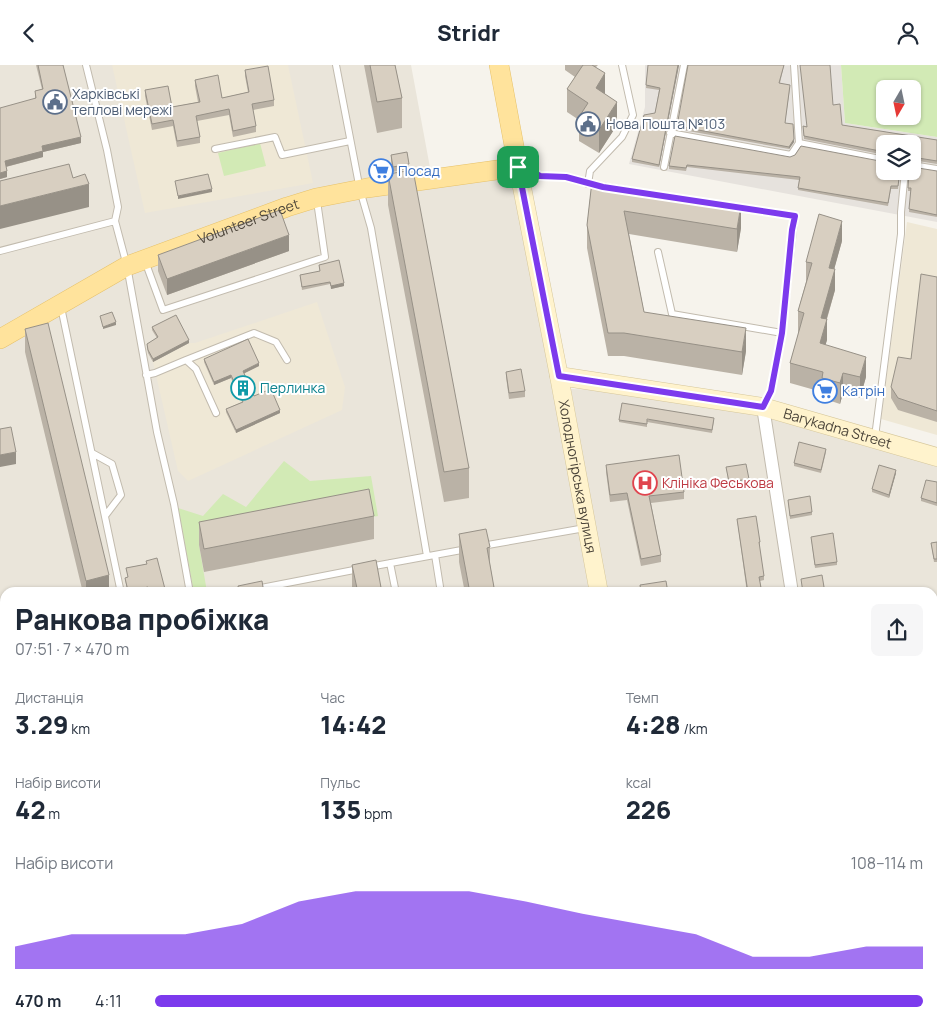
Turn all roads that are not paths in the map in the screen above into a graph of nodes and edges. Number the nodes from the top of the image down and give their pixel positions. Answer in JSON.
{"nodes":[{"id":1,"x":86,"y":65,"type":"edge"},
{"id":2,"x":336,"y":65,"type":"edge"},
{"id":3,"x":499,"y":65,"type":"edge"},
{"id":4,"x":622,"y":65,"type":"edge"},
{"id":5,"x":684,"y":65,"type":"edge"},
{"id":6,"x":794,"y":65,"type":"edge"},
{"id":7,"x":670,"y":133,"type":"junction"},
{"id":8,"x":350,"y":141,"type":"junction"},
{"id":9,"x":799,"y":143,"type":"junction"},
{"id":10,"x":215,"y":149,"type":"dead end"},
{"id":11,"x":876,"y":158,"type":"edge"},
{"id":12,"x":921,"y":166,"type":"edge"},
{"id":13,"x":518,"y":167,"type":"junction"},
{"id":14,"x":664,"y":167,"type":"dead end"},
{"id":15,"x":937,"y":169,"type":"edge"},
{"id":16,"x":904,"y":180,"type":"edge"},
{"id":17,"x":588,"y":184,"type":"junction"},
{"id":18,"x":603,"y":187,"type":"edge"},
{"id":19,"x":360,"y":190,"type":"junction"},
{"id":20,"x":316,"y":198,"type":"junction"},
{"id":21,"x":727,"y":206,"type":"edge"},
{"id":22,"x":115,"y":221,"type":"junction"},
{"id":23,"x":0,"y":251,"type":"edge"},
{"id":24,"x":658,"y":252,"type":"dead end"},
{"id":25,"x":145,"y":259,"type":"junction"},
{"id":26,"x":127,"y":267,"type":"junction"},
{"id":27,"x":61,"y":304,"type":"junction"},
{"id":28,"x":782,"y":333,"type":"junction"},
{"id":29,"x":0,"y":339,"type":"edge"},
{"id":30,"x":186,"y":360,"type":"junction"},
{"id":31,"x":287,"y":360,"type":"dead end"},
{"id":32,"x":146,"y":375,"type":"junction"},
{"id":33,"x":559,"y":376,"type":"junction"},
{"id":34,"x":763,"y":407,"type":"junction"},
{"id":35,"x":216,"y":413,"type":"dead end"},
{"id":36,"x":874,"y":438,"type":"junction"},
{"id":37,"x":92,"y":453,"type":"junction"},
{"id":38,"x":937,"y":457,"type":"edge"},
{"id":39,"x":105,"y":516,"type":"junction"},
{"id":40,"x":587,"y":527,"type":"junction"},
{"id":41,"x":435,"y":555,"type":"junction"},
{"id":42,"x":427,"y":556,"type":"junction"},
{"id":43,"x":390,"y":563,"type":"junction"},
{"id":44,"x":120,"y":587,"type":"edge"},
{"id":45,"x":189,"y":587,"type":"edge"},
{"id":46,"x":282,"y":587,"type":"edge"},
{"id":47,"x":395,"y":587,"type":"edge"},
{"id":48,"x":440,"y":587,"type":"edge"},
{"id":49,"x":598,"y":587,"type":"edge"},
{"id":50,"x":791,"y":587,"type":"edge"}],
"edges":[{"from":1,"to":22,"type":"lane"},
{"from":2,"to":8,"type":"lane"},
{"from":3,"to":13,"type":"main road","name":"Холодногірська вулиця"},
{"from":4,"to":17,"type":"lane"},
{"from":5,"to":7,"type":"lane"},
{"from":6,"to":9,"type":"lane"},
{"from":7,"to":9,"type":"lane"},
{"from":7,"to":14,"type":"lane"},
{"from":8,"to":10,"type":"lane"},
{"from":8,"to":19,"type":"lane"},
{"from":9,"to":11,"type":"lane"},
{"from":12,"to":15,"type":"lane"},
{"from":13,"to":17,"type":"lane"},
{"from":13,"to":19,"type":"main road","name":"Volunteer Street"},
{"from":13,"to":33,"type":"main road","name":"Холодногірська вулиця"},
{"from":16,"to":36,"type":"lane"},
{"from":17,"to":18,"type":"lane"},
{"from":19,"to":20,"type":"main road","name":"Volunteer Street"},
{"from":19,"to":42,"type":"lane"},
{"from":20,"to":25,"type":"main road","name":"Volunteer Street"},
{"from":20,"to":25,"type":"lane"},
{"from":21,"to":28,"type":"lane"},
{"from":22,"to":23,"type":"lane"},
{"from":22,"to":26,"type":"lane"},
{"from":24,"to":28,"type":"lane"},
{"from":25,"to":26,"type":"main road","name":"Volunteer Street"},
{"from":26,"to":27,"type":"main road","name":"Volunteer Street"},
{"from":26,"to":32,"type":"lane"},
{"from":27,"to":29,"type":"main road","name":"Volunteer Street"},
{"from":27,"to":37,"type":"lane"},
{"from":28,"to":34,"type":"lane"},
{"from":30,"to":31,"type":"lane"},
{"from":30,"to":32,"type":"lane"},
{"from":30,"to":35,"type":"lane"},
{"from":32,"to":45,"type":"lane"},
{"from":33,"to":34,"type":"main road","name":"Barykadna Street"},
{"from":33,"to":40,"type":"main road","name":"Холодногірська вулиця"},
{"from":34,"to":36,"type":"main road","name":"Barykadna Street"},
{"from":34,"to":50,"type":"street"},
{"from":36,"to":38,"type":"main road","name":"Barykadna Street"},
{"from":37,"to":39,"type":"lane"},
{"from":37,"to":39,"type":"lane"},
{"from":39,"to":44,"type":"lane"},
{"from":40,"to":41,"type":"lane"},
{"from":40,"to":49,"type":"main road","name":"Холодногірська вулиця"},
{"from":41,"to":42,"type":"lane"},
{"from":41,"to":48,"type":"lane"},
{"from":42,"to":43,"type":"lane"},
{"from":43,"to":46,"type":"lane"},
{"from":43,"to":47,"type":"lane"}]}
